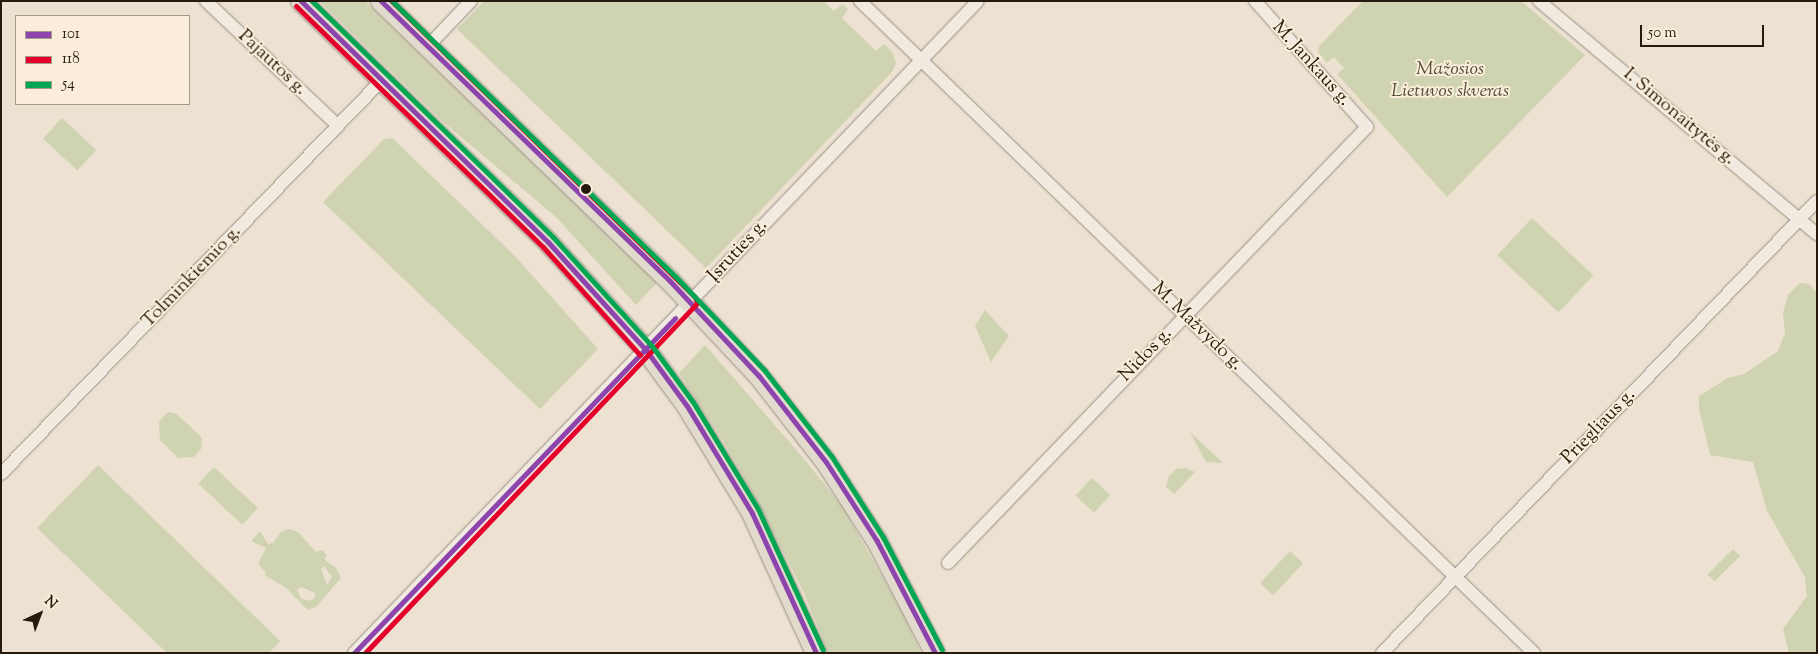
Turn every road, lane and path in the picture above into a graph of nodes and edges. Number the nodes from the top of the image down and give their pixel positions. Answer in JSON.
{"nodes":[{"id":1,"x":206,"y":1,"type":"edge"},
{"id":2,"x":301,"y":1,"type":"edge"},
{"id":3,"x":381,"y":1,"type":"edge"},
{"id":4,"x":471,"y":1,"type":"edge"},
{"id":5,"x":860,"y":1,"type":"edge"},
{"id":6,"x":978,"y":1,"type":"edge"},
{"id":7,"x":1255,"y":1,"type":"edge"},
{"id":8,"x":1539,"y":1,"type":"edge"},
{"id":9,"x":428,"y":46,"type":"junction"},
{"id":10,"x":921,"y":60,"type":"junction"},
{"id":11,"x":382,"y":80,"type":"junction"},
{"id":12,"x":338,"y":126,"type":"junction"},
{"id":13,"x":1367,"y":126,"type":"joint"},
{"id":14,"x":1817,"y":201,"type":"edge"},
{"id":15,"x":1800,"y":220,"type":"junction"},
{"id":16,"x":1817,"y":234,"type":"edge"},
{"id":17,"x":690,"y":302,"type":"junction"},
{"id":18,"x":1185,"y":315,"type":"junction"},
{"id":19,"x":646,"y":350,"type":"junction"},
{"id":20,"x":1,"y":474,"type":"edge"},
{"id":21,"x":948,"y":563,"type":"dead end"},
{"id":22,"x":1455,"y":576,"type":"junction"},
{"id":23,"x":354,"y":653,"type":"edge"},
{"id":24,"x":816,"y":653,"type":"edge"},
{"id":25,"x":935,"y":653,"type":"edge"},
{"id":26,"x":1382,"y":653,"type":"edge"},
{"id":27,"x":1534,"y":653,"type":"edge"}],
"edges":[{"from":1,"to":12,"type":"street","name":"Pajautos g."},
{"from":2,"to":11,"type":"main road"},
{"from":3,"to":9,"type":"main road"},
{"from":4,"to":9,"type":"street"},
{"from":5,"to":10,"type":"street","name":"M. Mažvydo g."},
{"from":6,"to":10,"type":"street","name":"Įsruties g."},
{"from":7,"to":13,"type":"street","name":"M. Jankaus g."},
{"from":8,"to":15,"type":"street","name":"I. Simonaitytės g."},
{"from":9,"to":17,"type":"main road"},
{"from":10,"to":17,"type":"street","name":"Įsruties g."},
{"from":10,"to":18,"type":"street","name":"M. Mažvydo g."},
{"from":11,"to":12,"type":"street","name":"Tolminkiemio g."},
{"from":11,"to":19,"type":"main road"},
{"from":12,"to":20,"type":"street","name":"Tolminkiemio g."},
{"from":13,"to":18,"type":"street","name":"Nidos g."},
{"from":14,"to":15,"type":"street","name":"Priegliaus g."},
{"from":15,"to":16,"type":"street","name":"I. Simonaitytės g."},
{"from":15,"to":22,"type":"street","name":"Priegliaus g."},
{"from":17,"to":19,"type":"street","name":"Įsruties g."},
{"from":17,"to":25,"type":"main road"},
{"from":18,"to":21,"type":"street","name":"Nidos g."},
{"from":18,"to":22,"type":"street","name":"M. Mažvydo g."},
{"from":19,"to":23,"type":"street","name":"Įsruties g."},
{"from":19,"to":24,"type":"main road"},
{"from":22,"to":26,"type":"street","name":"Priegliaus g."},
{"from":22,"to":27,"type":"street","name":"M. Mažvydo g."}]}
